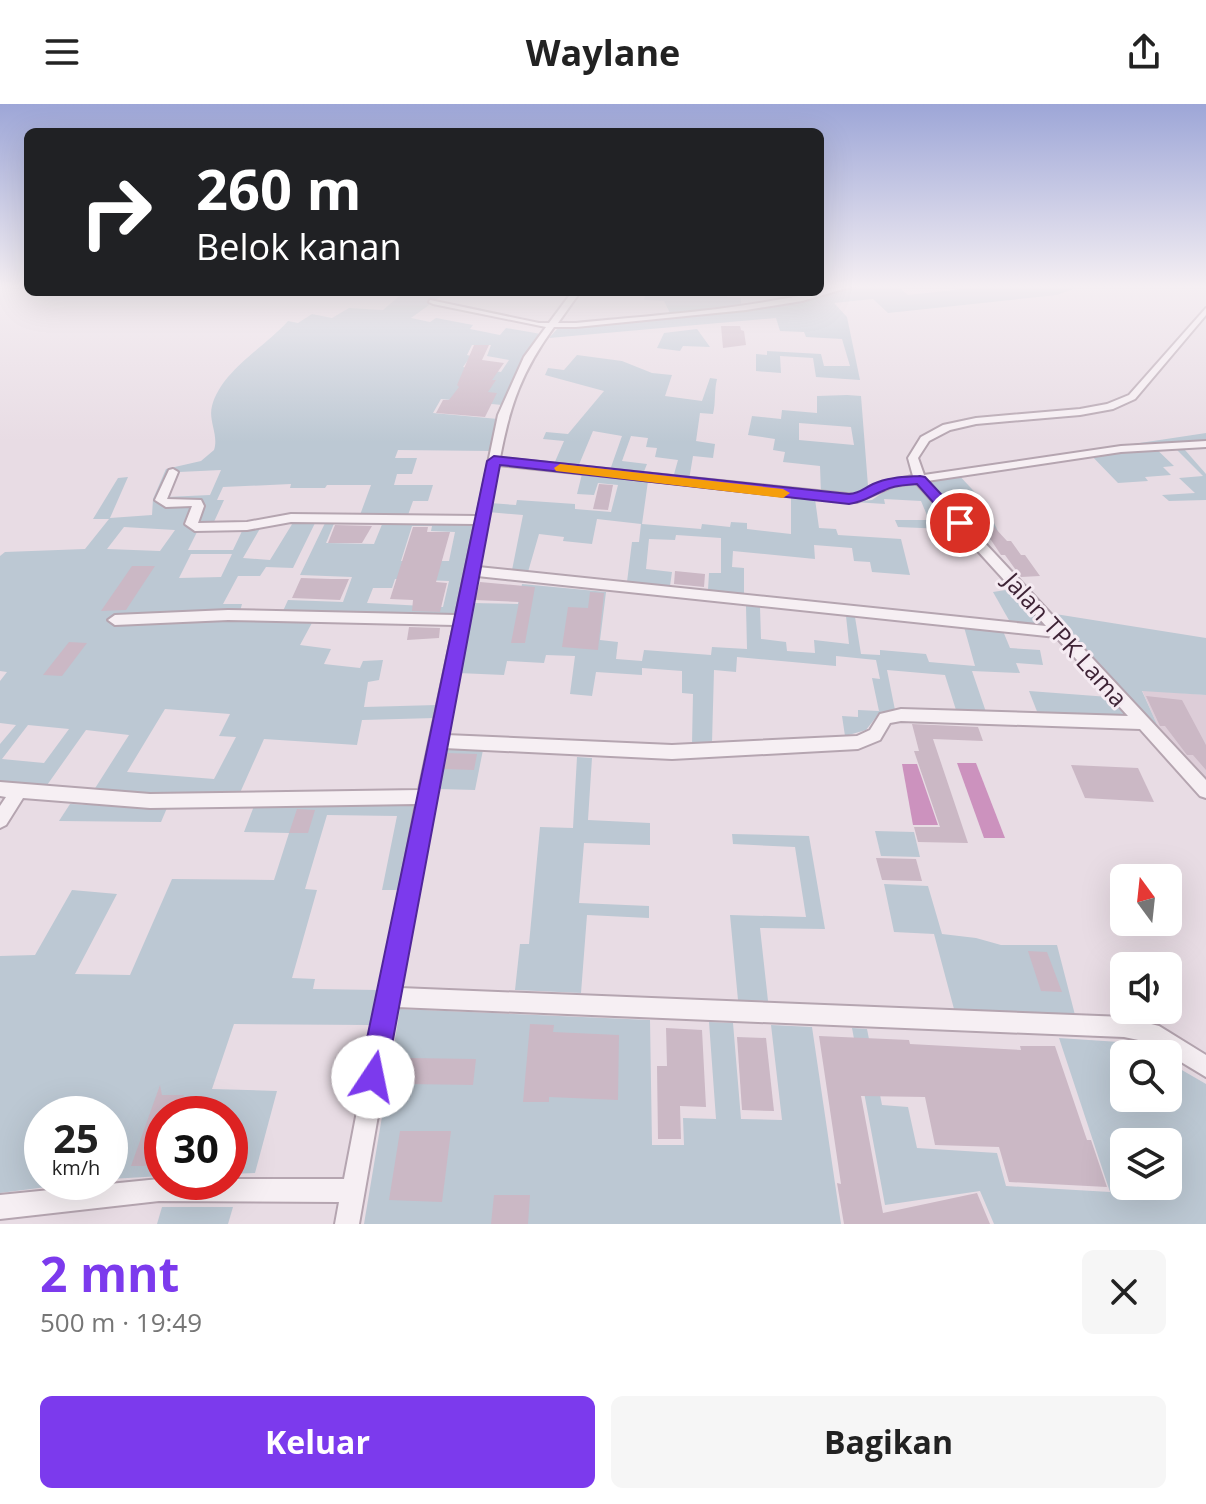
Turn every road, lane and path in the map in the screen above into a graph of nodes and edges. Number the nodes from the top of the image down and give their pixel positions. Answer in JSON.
{"nodes":[{"id":1,"x":543,"y":337,"type":"edge"},
{"id":2,"x":1185,"y":337,"type":"edge"},
{"id":3,"x":1206,"y":444,"type":"edge"},
{"id":4,"x":494,"y":461,"type":"junction"},
{"id":5,"x":173,"y":472,"type":"dead end"},
{"id":6,"x":920,"y":480,"type":"junction"},
{"id":7,"x":481,"y":520,"type":"junction"},
{"id":8,"x":471,"y":571,"type":"junction"},
{"id":9,"x":115,"y":620,"type":"dead end"},
{"id":10,"x":461,"y":620,"type":"junction"},
{"id":11,"x":1060,"y":632,"type":"junction"},
{"id":12,"x":1142,"y":723,"type":"junction"},
{"id":13,"x":437,"y":741,"type":"junction"},
{"id":14,"x":0,"y":789,"type":"edge"},
{"id":15,"x":19,"y":791,"type":"junction"},
{"id":16,"x":1206,"y":791,"type":"edge"},
{"id":17,"x":426,"y":797,"type":"junction"},
{"id":18,"x":0,"y":820,"type":"edge"},
{"id":19,"x":389,"y":997,"type":"junction"},
{"id":20,"x":1206,"y":1067,"type":"edge"},
{"id":21,"x":353,"y":1191,"type":"junction"},
{"id":22,"x":0,"y":1207,"type":"edge"},
{"id":23,"x":347,"y":1224,"type":"edge"}],
"edges":[{"from":1,"to":4,"type":"street"},
{"from":2,"to":6,"type":"street"},
{"from":3,"to":6,"type":"street"},
{"from":4,"to":6,"type":"street"},
{"from":4,"to":7,"type":"street"},
{"from":5,"to":7,"type":"street"},
{"from":6,"to":11,"type":"street","name":"Jalan TPK Lama"},
{"from":7,"to":8,"type":"street"},
{"from":8,"to":10,"type":"street"},
{"from":8,"to":11,"type":"street"},
{"from":9,"to":10,"type":"street"},
{"from":10,"to":13,"type":"street"},
{"from":11,"to":12,"type":"street","name":"Jalan TPK Lama"},
{"from":12,"to":13,"type":"street"},
{"from":12,"to":16,"type":"street","name":"Jalan TPK Lama"},
{"from":13,"to":17,"type":"street"},
{"from":14,"to":15,"type":"street"},
{"from":15,"to":17,"type":"street"},
{"from":15,"to":18,"type":"street"},
{"from":17,"to":19,"type":"street"},
{"from":19,"to":20,"type":"street"},
{"from":19,"to":21,"type":"street"},
{"from":21,"to":22,"type":"street"},
{"from":21,"to":23,"type":"street"}]}
